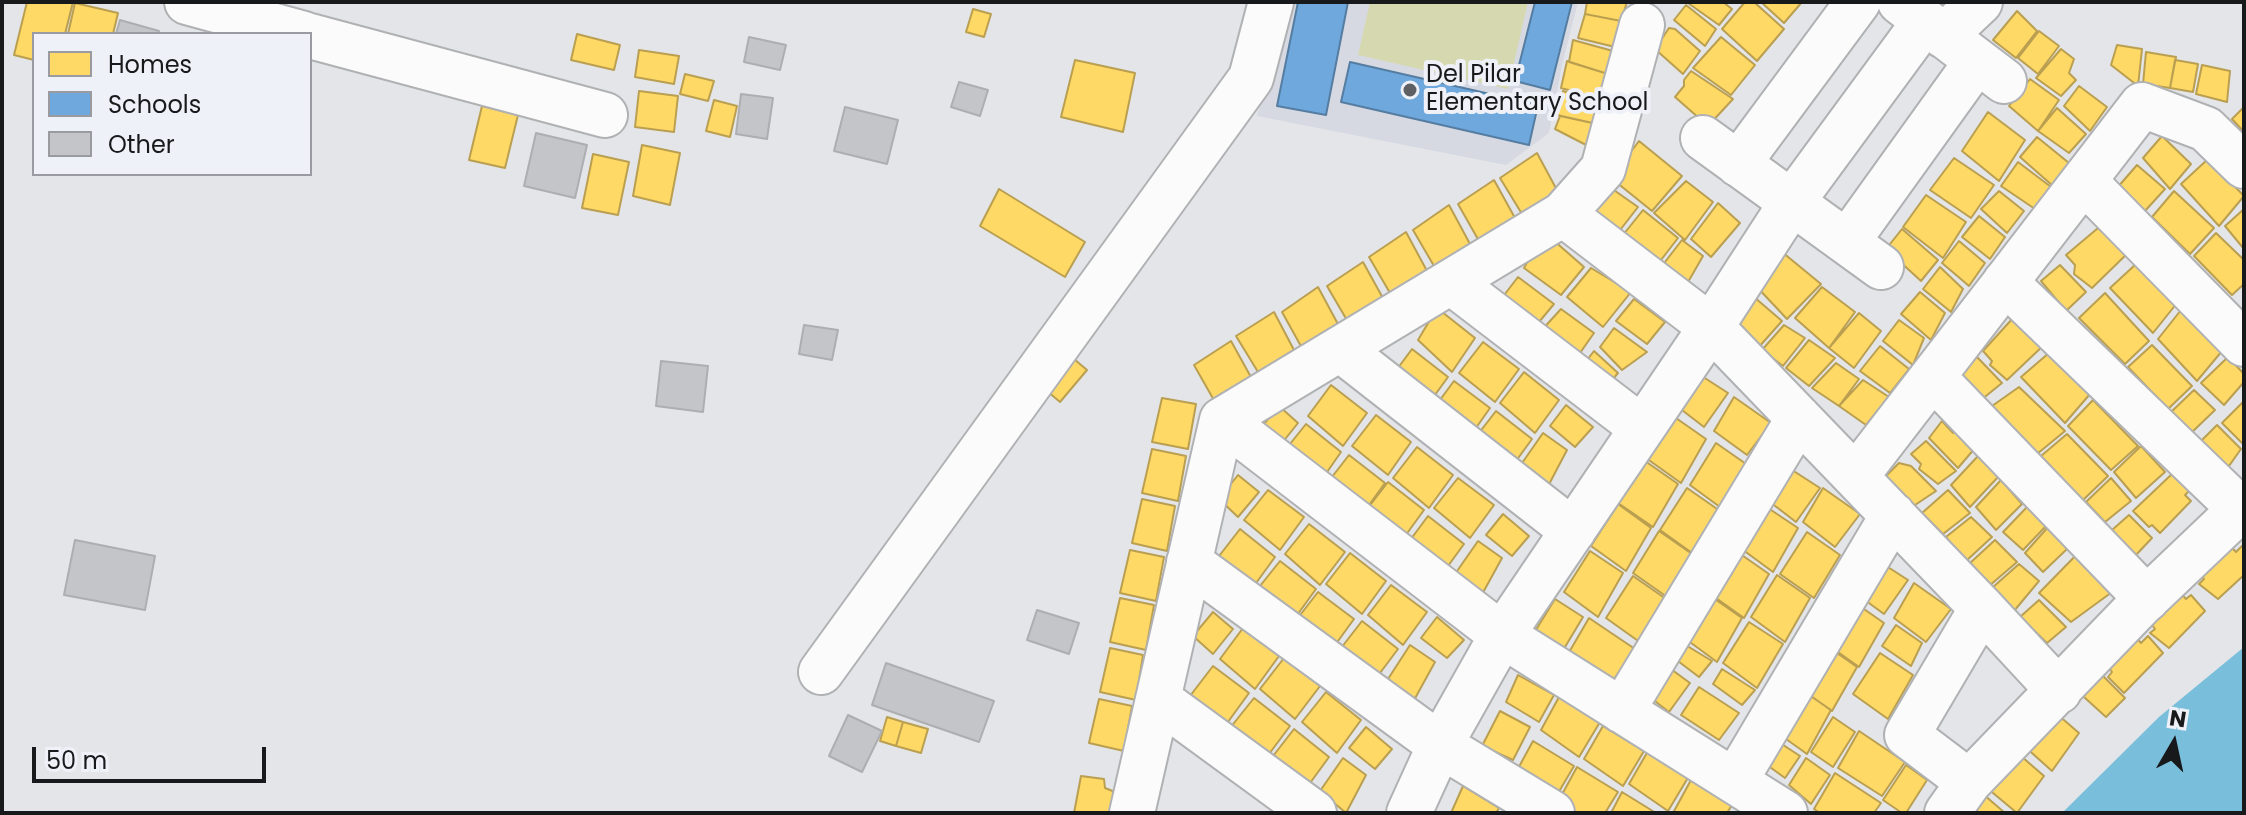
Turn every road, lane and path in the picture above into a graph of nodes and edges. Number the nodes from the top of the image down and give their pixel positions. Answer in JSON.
{"nodes":[{"id":1,"x":187,"y":2,"type":"edge"},
{"id":2,"x":1271,"y":2,"type":"edge"},
{"id":3,"x":1858,"y":2,"type":"edge"},
{"id":4,"x":1980,"y":2,"type":"edge"},
{"id":5,"x":1650,"y":10,"type":"edge"},
{"id":6,"x":1939,"y":30,"type":"edge"},
{"id":7,"x":297,"y":32,"type":"edge"},
{"id":8,"x":312,"y":37,"type":"edge"},
{"id":9,"x":605,"y":115,"type":"dead end"},
{"id":10,"x":1703,"y":138,"type":"dead end"},
{"id":11,"x":1738,"y":164,"type":"junction"},
{"id":12,"x":2244,"y":166,"type":"edge"},
{"id":13,"x":2084,"y":181,"type":"junction"},
{"id":14,"x":1792,"y":202,"type":"junction"},
{"id":15,"x":1563,"y":214,"type":"junction"},
{"id":16,"x":1451,"y":282,"type":"junction"},
{"id":17,"x":2005,"y":282,"type":"junction"},
{"id":18,"x":1711,"y":327,"type":"junction"},
{"id":19,"x":2244,"y":344,"type":"edge"},
{"id":20,"x":1340,"y":349,"type":"junction"},
{"id":21,"x":1933,"y":377,"type":"junction"},
{"id":22,"x":1799,"y":418,"type":"junction"},
{"id":23,"x":1222,"y":420,"type":"junction"},
{"id":24,"x":1642,"y":428,"type":"junction"},
{"id":25,"x":1856,"y":476,"type":"junction"},
{"id":26,"x":2242,"y":507,"type":"edge"},
{"id":27,"x":1893,"y":515,"type":"junction"},
{"id":28,"x":1573,"y":531,"type":"junction"},
{"id":29,"x":1189,"y":562,"type":"junction"},
{"id":30,"x":2147,"y":599,"type":"junction"},
{"id":31,"x":1982,"y":608,"type":"junction"},
{"id":32,"x":1502,"y":635,"type":"junction"},
{"id":33,"x":821,"y":672,"type":"dead end"},
{"id":34,"x":2059,"y":691,"type":"junction"},
{"id":35,"x":1158,"y":699,"type":"junction"},
{"id":36,"x":1622,"y":711,"type":"junction"},
{"id":37,"x":1440,"y":745,"type":"junction"},
{"id":38,"x":1735,"y":781,"type":"junction"},
{"id":39,"x":1958,"y":797,"type":"edge"},
{"id":40,"x":1132,"y":813,"type":"edge"},
{"id":41,"x":1314,"y":813,"type":"edge"},
{"id":42,"x":1409,"y":813,"type":"edge"},
{"id":43,"x":1552,"y":813,"type":"edge"},
{"id":44,"x":1785,"y":813,"type":"edge"}],
"edges":[{"from":1,"to":7,"type":"street"},
{"from":2,"to":33,"type":"street"},
{"from":3,"to":11,"type":"street"},
{"from":4,"to":6,"type":"street"},
{"from":5,"to":15,"type":"street"},
{"from":6,"to":14,"type":"street"},
{"from":6,"to":14,"type":"street"},
{"from":8,"to":9,"type":"street"},
{"from":10,"to":11,"type":"street"},
{"from":11,"to":14,"type":"street"},
{"from":12,"to":13,"type":"street"},
{"from":13,"to":17,"type":"street"},
{"from":13,"to":19,"type":"street"},
{"from":14,"to":18,"type":"street"},
{"from":15,"to":16,"type":"street"},
{"from":15,"to":18,"type":"street"},
{"from":16,"to":20,"type":"street"},
{"from":16,"to":24,"type":"street"},
{"from":17,"to":21,"type":"street"},
{"from":17,"to":26,"type":"street"},
{"from":18,"to":22,"type":"street"},
{"from":18,"to":24,"type":"street"},
{"from":20,"to":23,"type":"street"},
{"from":20,"to":28,"type":"street"},
{"from":21,"to":25,"type":"street"},
{"from":21,"to":30,"type":"street"},
{"from":22,"to":25,"type":"street"},
{"from":22,"to":36,"type":"street"},
{"from":23,"to":29,"type":"street"},
{"from":23,"to":32,"type":"street"},
{"from":24,"to":28,"type":"street"},
{"from":25,"to":27,"type":"street"},
{"from":26,"to":30,"type":"street"},
{"from":27,"to":31,"type":"street"},
{"from":27,"to":38,"type":"street"},
{"from":28,"to":32,"type":"street"},
{"from":29,"to":35,"type":"street"},
{"from":29,"to":37,"type":"street"},
{"from":30,"to":34,"type":"street"},
{"from":31,"to":34,"type":"street"},
{"from":31,"to":39,"type":"street"},
{"from":32,"to":36,"type":"street"},
{"from":32,"to":37,"type":"street"},
{"from":34,"to":39,"type":"street"},
{"from":35,"to":40,"type":"street"},
{"from":35,"to":41,"type":"street"},
{"from":36,"to":38,"type":"street"},
{"from":37,"to":42,"type":"street"},
{"from":37,"to":43,"type":"street"},
{"from":38,"to":44,"type":"street"}]}
